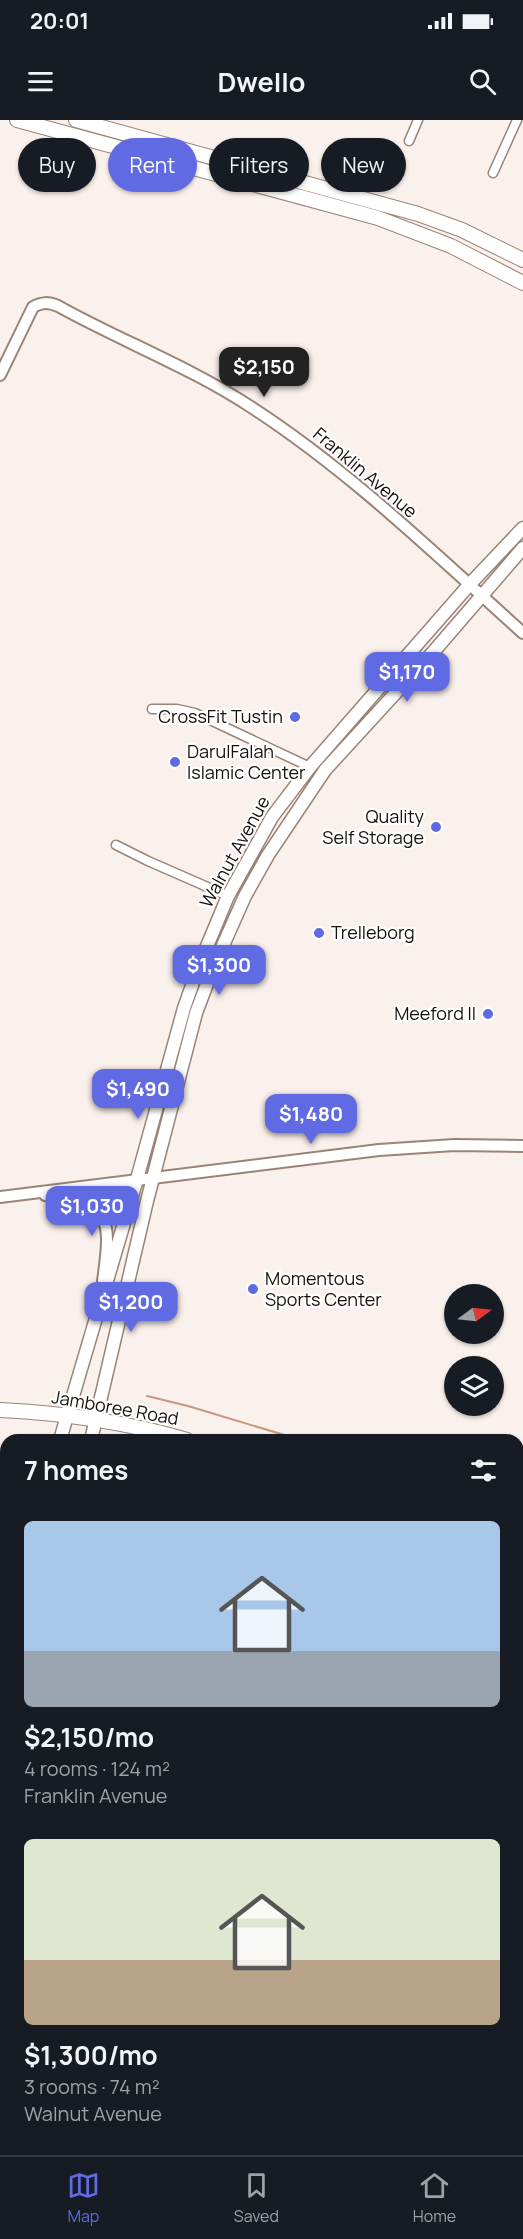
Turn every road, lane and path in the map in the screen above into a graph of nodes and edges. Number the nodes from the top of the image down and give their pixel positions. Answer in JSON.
{"nodes":[{"id":1,"x":17,"y":120,"type":"edge"},
{"id":2,"x":76,"y":120,"type":"edge"},
{"id":3,"x":418,"y":120,"type":"edge"},
{"id":4,"x":517,"y":120,"type":"edge"},
{"id":5,"x":409,"y":141,"type":"dead end"},
{"id":6,"x":493,"y":173,"type":"dead end"},
{"id":7,"x":523,"y":260,"type":"edge"},
{"id":8,"x":523,"y":283,"type":"edge"},
{"id":9,"x":0,"y":375,"type":"edge"},
{"id":10,"x":523,"y":528,"type":"edge"},
{"id":11,"x":523,"y":548,"type":"edge"},
{"id":12,"x":469,"y":585,"type":"junction"},
{"id":13,"x":482,"y":596,"type":"junction"},
{"id":14,"x":523,"y":633,"type":"edge"},
{"id":15,"x":152,"y":709,"type":"dead end"},
{"id":16,"x":310,"y":767,"type":"junction"},
{"id":17,"x":116,"y":845,"type":"dead end"},
{"id":18,"x":228,"y":896,"type":"junction"},
{"id":19,"x":523,"y":1146,"type":"edge"},
{"id":20,"x":154,"y":1177,"type":"junction"},
{"id":21,"x":137,"y":1179,"type":"junction"},
{"id":22,"x":36,"y":1193,"type":"junction"},
{"id":23,"x":0,"y":1197,"type":"edge"},
{"id":24,"x":99,"y":1313,"type":"junction"},
{"id":25,"x":0,"y":1410,"type":"edge"},
{"id":26,"x":68,"y":1415,"type":"junction"},
{"id":27,"x":96,"y":1419,"type":"junction"},
{"id":28,"x":62,"y":1434,"type":"edge"},
{"id":29,"x":93,"y":1434,"type":"edge"},
{"id":30,"x":161,"y":1434,"type":"edge"}],
"edges":[{"from":1,"to":8,"type":"main road"},
{"from":2,"to":7,"type":"main road"},
{"from":3,"to":5,"type":"street"},
{"from":4,"to":6,"type":"street"},
{"from":9,"to":12,"type":"street","name":"Franklin Avenue"},
{"from":10,"to":12,"type":"main road","name":"Walnut Avenue"},
{"from":11,"to":13,"type":"main road","name":"Walnut Avenue"},
{"from":12,"to":13,"type":"street","name":"Franklin Avenue"},
{"from":12,"to":16,"type":"main road","name":"Walnut Avenue"},
{"from":13,"to":14,"type":"street","name":"Franklin Avenue"},
{"from":13,"to":20,"type":"main road","name":"Walnut Avenue"},
{"from":15,"to":16,"type":"street"},
{"from":16,"to":18,"type":"main road","name":"Walnut Avenue"},
{"from":17,"to":18,"type":"street"},
{"from":18,"to":21,"type":"main road","name":"Walnut Avenue"},
{"from":19,"to":20,"type":"street"},
{"from":20,"to":21,"type":"street"},
{"from":20,"to":27,"type":"main road","name":"Walnut Avenue"},
{"from":21,"to":22,"type":"street"},
{"from":21,"to":24,"type":"main road","name":"Walnut Avenue"},
{"from":22,"to":23,"type":"street"},
{"from":22,"to":24,"type":"street"},
{"from":24,"to":26,"type":"main road","name":"Walnut Avenue"},
{"from":25,"to":26,"type":"main road","name":"Jamboree Road"},
{"from":26,"to":27,"type":"main road","name":"Jamboree Road"},
{"from":26,"to":28,"type":"main road","name":"Walnut Avenue"},
{"from":27,"to":29,"type":"main road","name":"Walnut Avenue"},
{"from":27,"to":30,"type":"main road","name":"Jamboree Road"}]}
